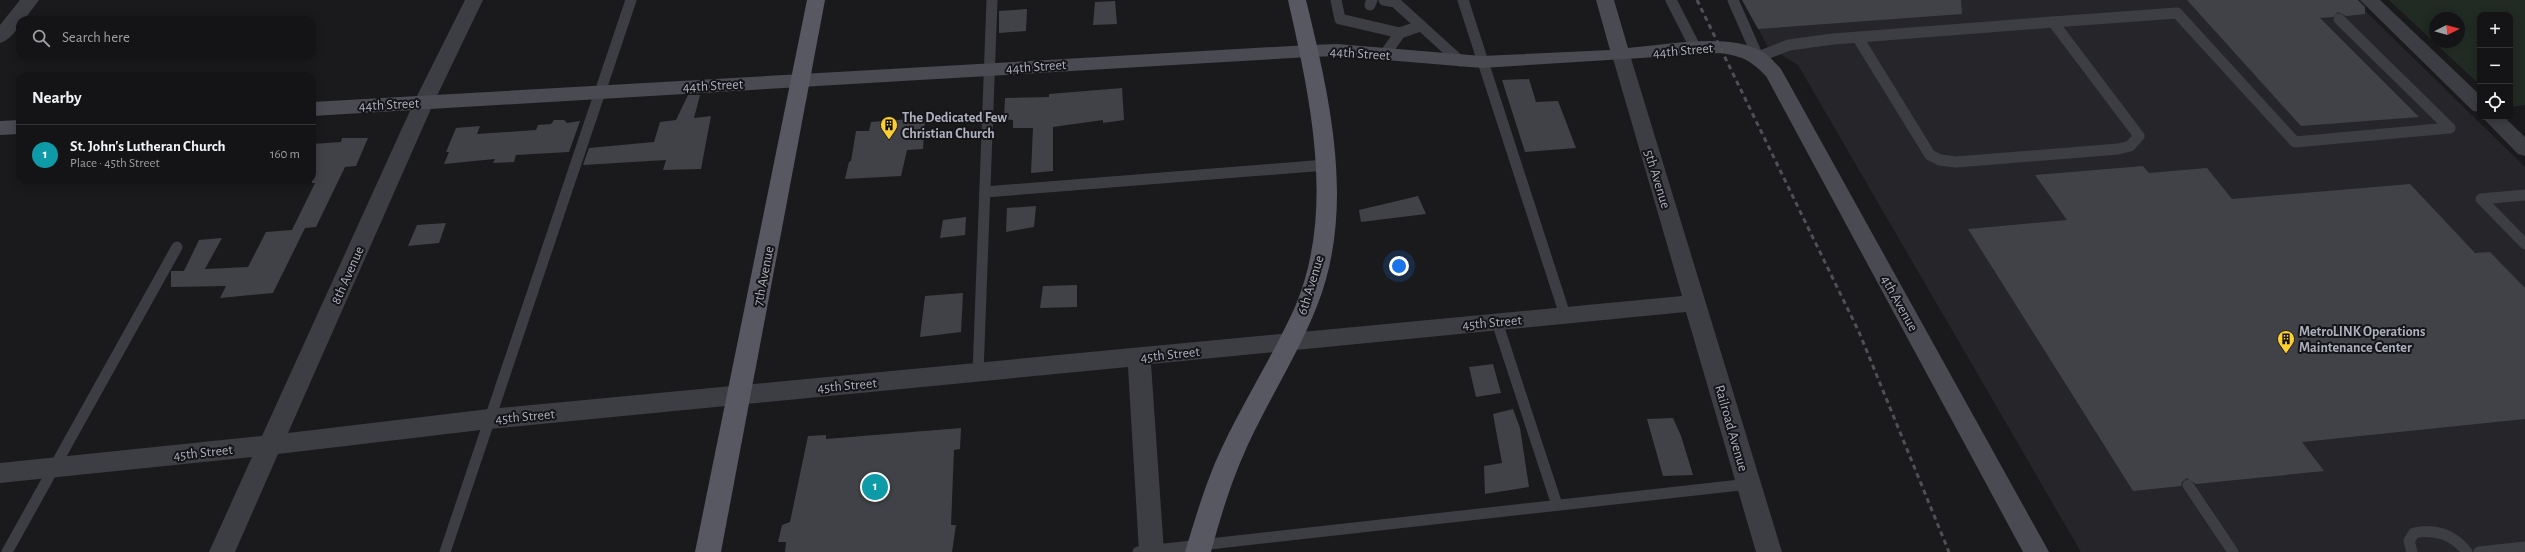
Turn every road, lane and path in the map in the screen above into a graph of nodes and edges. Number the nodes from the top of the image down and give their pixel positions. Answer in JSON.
{"nodes":[{"id":1,"x":30,"y":0,"type":"edge"},
{"id":2,"x":474,"y":0,"type":"edge"},
{"id":3,"x":631,"y":0,"type":"edge"},
{"id":4,"x":816,"y":0,"type":"edge"},
{"id":5,"x":992,"y":0,"type":"edge"},
{"id":6,"x":1298,"y":0,"type":"edge"},
{"id":7,"x":1336,"y":0,"type":"edge"},
{"id":8,"x":1384,"y":0,"type":"edge"},
{"id":9,"x":1463,"y":0,"type":"edge"},
{"id":10,"x":1605,"y":0,"type":"edge"},
{"id":11,"x":1671,"y":0,"type":"edge"},
{"id":12,"x":1733,"y":0,"type":"edge"},
{"id":13,"x":2369,"y":0,"type":"edge"},
{"id":14,"x":17,"y":16,"type":"edge"},
{"id":15,"x":16,"y":17,"type":"edge"},
{"id":16,"x":2339,"y":20,"type":"dead end"},
{"id":17,"x":2053,"y":22,"type":"junction"},
{"id":18,"x":1420,"y":26,"type":"junction"},
{"id":19,"x":1400,"y":33,"type":"junction"},
{"id":20,"x":0,"y":37,"type":"edge"},
{"id":21,"x":1858,"y":38,"type":"junction"},
{"id":22,"x":1696,"y":49,"type":"junction"},
{"id":23,"x":1309,"y":51,"type":"junction"},
{"id":24,"x":1386,"y":54,"type":"junction"},
{"id":25,"x":1621,"y":55,"type":"junction"},
{"id":26,"x":1758,"y":57,"type":"junction"},
{"id":27,"x":1460,"y":61,"type":"junction"},
{"id":28,"x":1482,"y":62,"type":"junction"},
{"id":29,"x":989,"y":69,"type":"junction"},
{"id":30,"x":801,"y":79,"type":"junction"},
{"id":31,"x":601,"y":91,"type":"junction"},
{"id":32,"x":424,"y":102,"type":"junction"},
{"id":33,"x":2477,"y":103,"type":"edge"},
{"id":34,"x":316,"y":109,"type":"edge"},
{"id":35,"x":2495,"y":120,"type":"edge"},
{"id":36,"x":16,"y":127,"type":"edge"},
{"id":37,"x":0,"y":128,"type":"edge"},
{"id":38,"x":2525,"y":149,"type":"edge"},
{"id":39,"x":1326,"y":165,"type":"junction"},
{"id":40,"x":985,"y":192,"type":"junction"},
{"id":41,"x":2525,"y":195,"type":"edge"},
{"id":42,"x":2525,"y":244,"type":"edge"},
{"id":43,"x":177,"y":247,"type":"dead end"},
{"id":44,"x":1696,"y":303,"type":"junction"},
{"id":45,"x":1565,"y":315,"type":"junction"},
{"id":46,"x":1497,"y":322,"type":"junction"},
{"id":47,"x":1288,"y":342,"type":"junction"},
{"id":48,"x":1139,"y":357,"type":"junction"},
{"id":49,"x":978,"y":373,"type":"junction"},
{"id":50,"x":740,"y":396,"type":"junction"},
{"id":51,"x":489,"y":419,"type":"junction"},
{"id":52,"x":271,"y":445,"type":"junction"},
{"id":53,"x":56,"y":467,"type":"junction"},
{"id":54,"x":0,"y":473,"type":"edge"},
{"id":55,"x":1749,"y":484,"type":"junction"},
{"id":56,"x":2188,"y":485,"type":"dead end"},
{"id":57,"x":1557,"y":505,"type":"junction"},
{"id":58,"x":2525,"y":547,"type":"edge"},
{"id":59,"x":1198,"y":549,"type":"edge"},
{"id":60,"x":1145,"y":551,"type":"edge"},
{"id":61,"x":6,"y":552,"type":"edge"},
{"id":62,"x":222,"y":552,"type":"edge"},
{"id":63,"x":445,"y":552,"type":"edge"},
{"id":64,"x":708,"y":552,"type":"edge"},
{"id":65,"x":1769,"y":552,"type":"edge"},
{"id":66,"x":2036,"y":552,"type":"edge"},
{"id":67,"x":2233,"y":552,"type":"edge"},
{"id":68,"x":2412,"y":552,"type":"edge"},
{"id":69,"x":2467,"y":552,"type":"edge"},
{"id":70,"x":2479,"y":552,"type":"edge"}],
"edges":[{"from":1,"to":14,"type":"street"},
{"from":2,"to":32,"type":"street","name":"8th Avenue"},
{"from":3,"to":31,"type":"lane"},
{"from":4,"to":30,"type":"main road","name":"7th Avenue"},
{"from":5,"to":29,"type":"lane"},
{"from":6,"to":23,"type":"main road","name":"6th Avenue"},
{"from":7,"to":19,"type":"lane"},
{"from":8,"to":18,"type":"lane"},
{"from":9,"to":28,"type":"lane"},
{"from":10,"to":25,"type":"street"},
{"from":11,"to":22,"type":"lane"},
{"from":12,"to":26,"type":"lane"},
{"from":13,"to":33,"type":"street"},
{"from":15,"to":20,"type":"street"},
{"from":16,"to":17,"type":"lane"},
{"from":17,"to":21,"type":"lane"},
{"from":17,"to":21,"type":"lane"},
{"from":18,"to":19,"type":"lane"},
{"from":18,"to":27,"type":"lane"},
{"from":19,"to":24,"type":"lane"},
{"from":21,"to":26,"type":"lane"},
{"from":22,"to":25,"type":"street","name":"44th Street"},
{"from":22,"to":26,"type":"street","name":"44th Street"},
{"from":23,"to":24,"type":"street","name":"44th Street"},
{"from":23,"to":29,"type":"street","name":"44th Street"},
{"from":23,"to":39,"type":"main road","name":"6th Avenue"},
{"from":24,"to":27,"type":"street","name":"44th Street"},
{"from":25,"to":28,"type":"street","name":"44th Street"},
{"from":25,"to":44,"type":"street","name":"5th Avenue"},
{"from":26,"to":66,"type":"street","name":"4th Avenue"},
{"from":27,"to":28,"type":"street","name":"44th Street"},
{"from":28,"to":45,"type":"lane"},
{"from":29,"to":30,"type":"street","name":"44th Street"},
{"from":29,"to":40,"type":"lane"},
{"from":30,"to":31,"type":"street","name":"44th Street"},
{"from":30,"to":50,"type":"main road","name":"7th Avenue"},
{"from":31,"to":32,"type":"street","name":"44th Street"},
{"from":31,"to":51,"type":"lane"},
{"from":32,"to":34,"type":"street","name":"44th Street"},
{"from":32,"to":52,"type":"street","name":"8th Avenue"},
{"from":35,"to":38,"type":"street"},
{"from":36,"to":37,"type":"street"},
{"from":39,"to":40,"type":"lane"},
{"from":39,"to":47,"type":"main road","name":"6th Avenue"},
{"from":40,"to":49,"type":"lane"},
{"from":41,"to":42,"type":"lane"},
{"from":43,"to":53,"type":"lane"},
{"from":44,"to":45,"type":"street","name":"45th Street"},
{"from":44,"to":55,"type":"street","name":"Railroad Avenue"},
{"from":45,"to":46,"type":"street","name":"45th Street"},
{"from":46,"to":47,"type":"street","name":"45th Street"},
{"from":46,"to":57,"type":"lane"},
{"from":47,"to":48,"type":"street","name":"45th Street"},
{"from":47,"to":59,"type":"main road","name":"6th Avenue"},
{"from":48,"to":49,"type":"street","name":"45th Street"},
{"from":48,"to":60,"type":"street"},
{"from":49,"to":50,"type":"street","name":"45th Street"},
{"from":50,"to":51,"type":"street","name":"45th Street"},
{"from":50,"to":64,"type":"main road","name":"7th Avenue"},
{"from":51,"to":52,"type":"street","name":"45th Street"},
{"from":51,"to":63,"type":"lane"},
{"from":52,"to":53,"type":"street","name":"45th Street"},
{"from":52,"to":62,"type":"street","name":"8th Avenue"},
{"from":53,"to":54,"type":"street","name":"45th Street"},
{"from":53,"to":61,"type":"lane"},
{"from":55,"to":57,"type":"lane"},
{"from":55,"to":65,"type":"street","name":"Railroad Avenue"},
{"from":56,"to":67,"type":"lane"},
{"from":57,"to":59,"type":"lane"},
{"from":58,"to":70,"type":"lane"},
{"from":59,"to":60,"type":"lane"},
{"from":68,"to":69,"type":"lane"}]}
